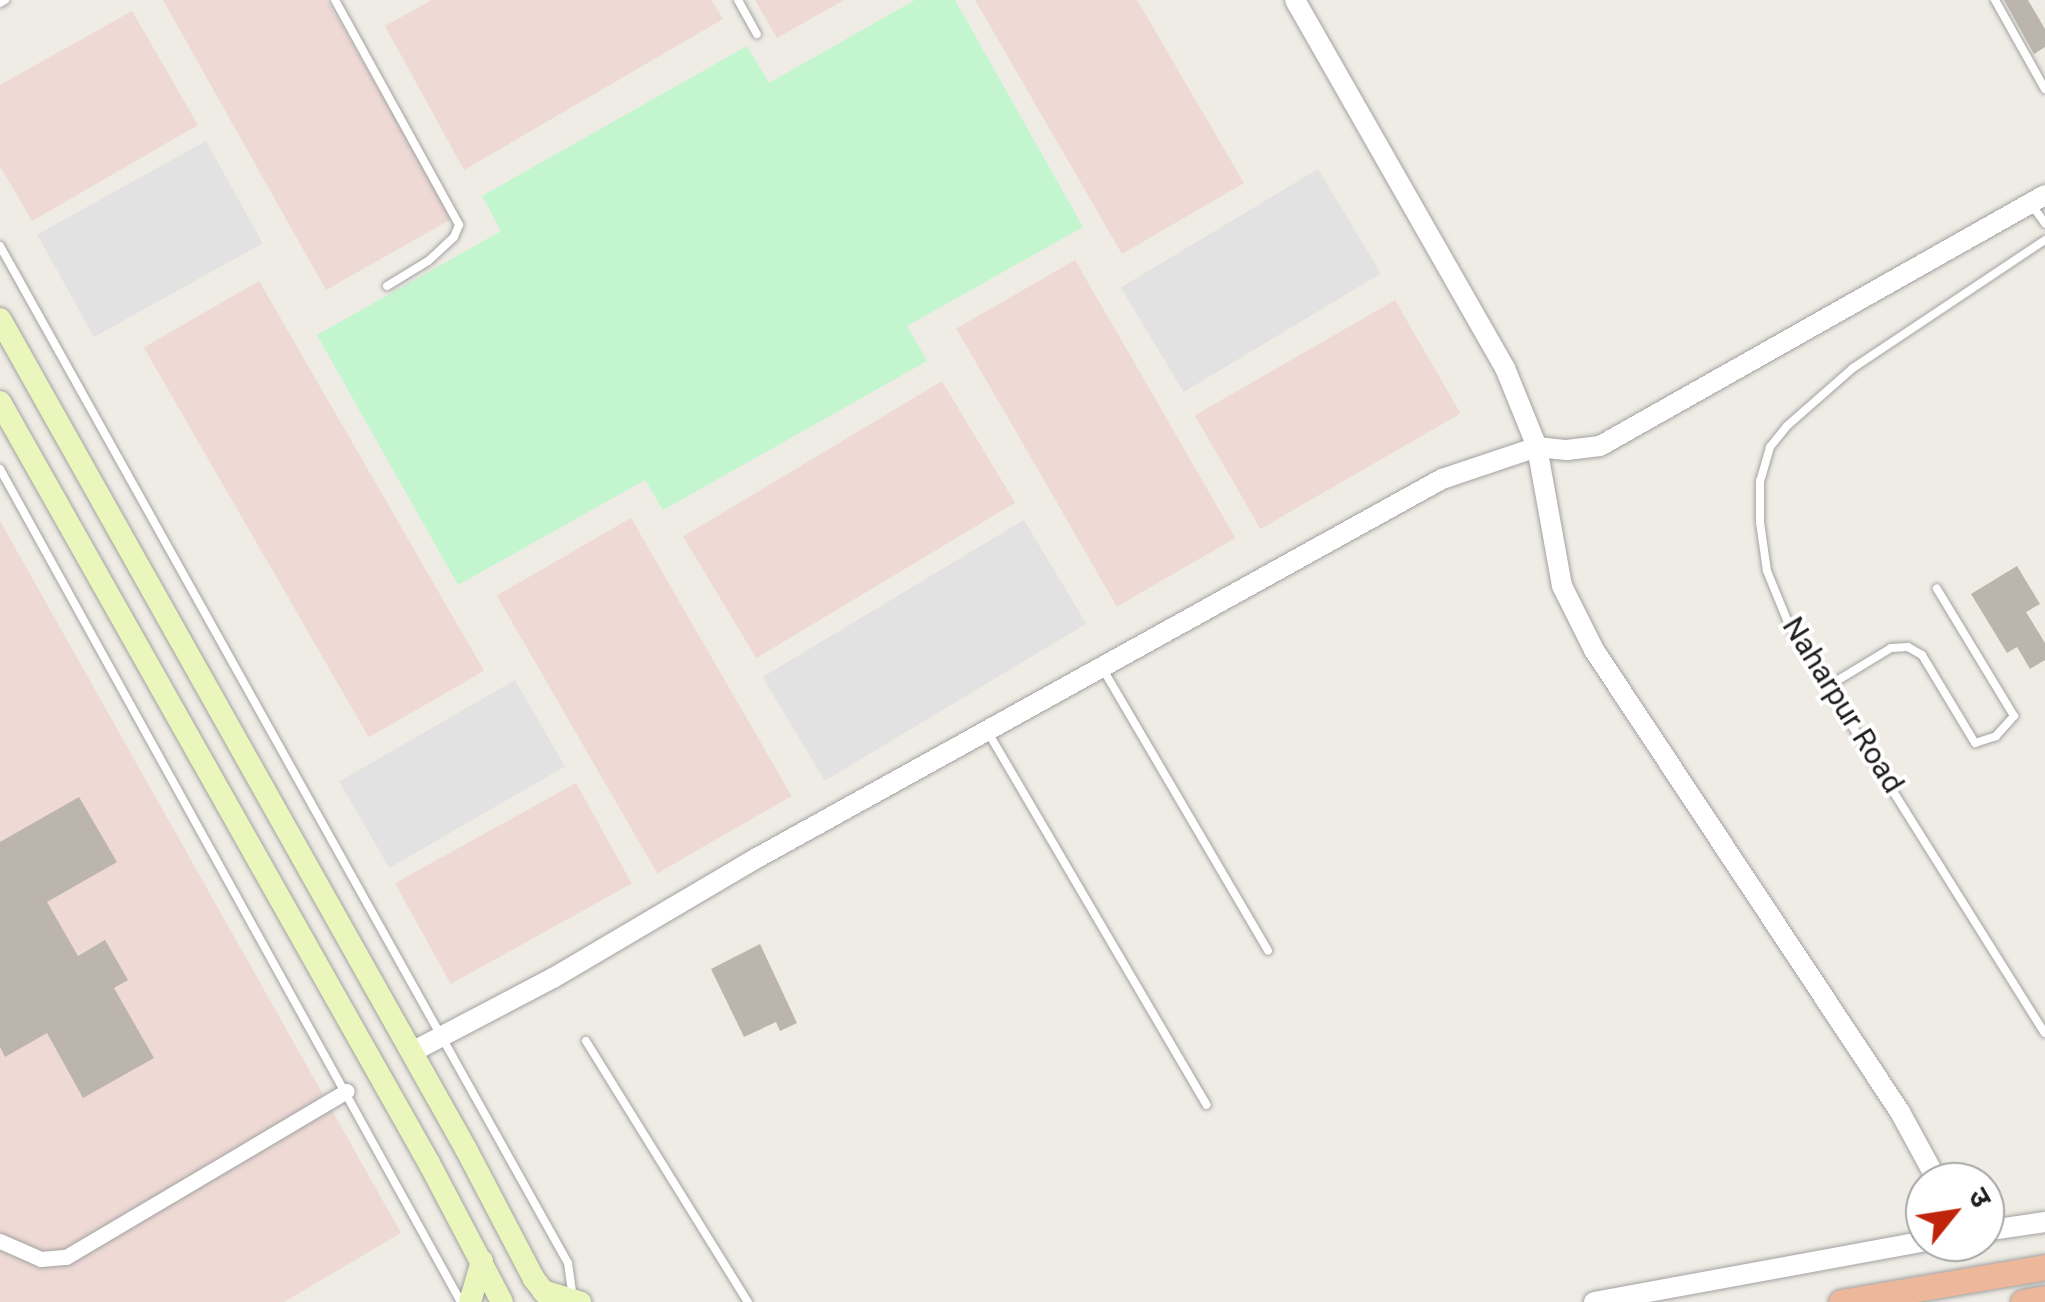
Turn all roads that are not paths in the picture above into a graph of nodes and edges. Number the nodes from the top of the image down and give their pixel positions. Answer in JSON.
{"nodes":[{"id":1,"x":336,"y":0,"type":"edge"},
{"id":2,"x":738,"y":0,"type":"edge"},
{"id":3,"x":1295,"y":0,"type":"edge"},
{"id":4,"x":1995,"y":0,"type":"edge"},
{"id":5,"x":757,"y":34,"type":"dead end"},
{"id":6,"x":2045,"y":88,"type":"edge"},
{"id":7,"x":2038,"y":199,"type":"edge"},
{"id":8,"x":2045,"y":223,"type":"edge"},
{"id":9,"x":2045,"y":240,"type":"edge"},
{"id":10,"x":2,"y":253,"type":"edge"},
{"id":11,"x":387,"y":286,"type":"dead end"},
{"id":12,"x":0,"y":319,"type":"edge"},
{"id":13,"x":0,"y":402,"type":"edge"},
{"id":14,"x":1537,"y":446,"type":"junction"},
{"id":15,"x":0,"y":469,"type":"edge"},
{"id":16,"x":1937,"y":590,"type":"dead end"},
{"id":17,"x":1102,"y":667,"type":"junction"},
{"id":18,"x":1824,"y":688,"type":"junction"},
{"id":19,"x":987,"y":730,"type":"junction"},
{"id":20,"x":1268,"y":951,"type":"dead end"},
{"id":21,"x":2045,"y":1033,"type":"edge"},
{"id":22,"x":440,"y":1039,"type":"junction"},
{"id":23,"x":586,"y":1041,"type":"dead end"},
{"id":24,"x":412,"y":1052,"type":"junction"},
{"id":25,"x":347,"y":1091,"type":"junction"},
{"id":26,"x":1207,"y":1105,"type":"dead end"},
{"id":27,"x":1927,"y":1162,"type":"edge"},
{"id":28,"x":2045,"y":1222,"type":"edge"},
{"id":29,"x":2005,"y":1228,"type":"edge"},
{"id":30,"x":0,"y":1242,"type":"edge"},
{"id":31,"x":1905,"y":1246,"type":"edge"},
{"id":32,"x":482,"y":1262,"type":"junction"},
{"id":33,"x":2045,"y":1267,"type":"edge"},
{"id":34,"x":562,"y":1298,"type":"edge"},
{"id":35,"x":2045,"y":1298,"type":"edge"},
{"id":36,"x":461,"y":1302,"type":"edge"},
{"id":37,"x":470,"y":1302,"type":"edge"},
{"id":38,"x":502,"y":1302,"type":"edge"},
{"id":39,"x":748,"y":1302,"type":"edge"},
{"id":40,"x":1594,"y":1302,"type":"edge"},
{"id":41,"x":1841,"y":1302,"type":"edge"},
{"id":42,"x":2022,"y":1302,"type":"edge"}],
"edges":[{"from":1,"to":11,"type":"lane"},
{"from":2,"to":5,"type":"lane"},
{"from":3,"to":14,"type":"street"},
{"from":4,"to":6,"type":"lane"},
{"from":7,"to":8,"type":"lane"},
{"from":7,"to":14,"type":"street"},
{"from":9,"to":18,"type":"lane","name":"Naharpur Road"},
{"from":10,"to":22,"type":"lane"},
{"from":12,"to":24,"type":"main road"},
{"from":13,"to":32,"type":"main road"},
{"from":14,"to":17,"type":"street"},
{"from":14,"to":27,"type":"street"},
{"from":15,"to":25,"type":"lane"},
{"from":16,"to":18,"type":"lane"},
{"from":17,"to":19,"type":"street"},
{"from":17,"to":20,"type":"lane"},
{"from":18,"to":21,"type":"lane","name":"Naharpur Road"},
{"from":19,"to":22,"type":"street"},
{"from":19,"to":26,"type":"lane"},
{"from":22,"to":24,"type":"street"},
{"from":22,"to":34,"type":"lane"},
{"from":23,"to":39,"type":"lane"},
{"from":24,"to":34,"type":"main road"},
{"from":25,"to":30,"type":"street"},
{"from":25,"to":36,"type":"lane"},
{"from":28,"to":29,"type":"street"},
{"from":31,"to":40,"type":"street"},
{"from":32,"to":37,"type":"main road"},
{"from":32,"to":38,"type":"main road"},
{"from":33,"to":41,"type":"highway"},
{"from":35,"to":42,"type":"highway"}]}
